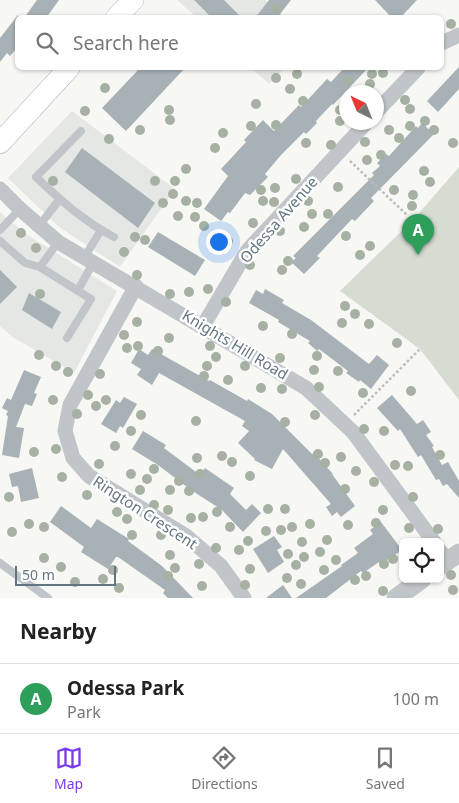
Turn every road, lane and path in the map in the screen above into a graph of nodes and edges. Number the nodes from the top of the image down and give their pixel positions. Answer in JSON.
{"nodes":[{"id":1,"x":133,"y":0,"type":"edge"},
{"id":2,"x":119,"y":15,"type":"edge"},
{"id":3,"x":459,"y":35,"type":"edge"},
{"id":4,"x":444,"y":41,"type":"edge"},
{"id":5,"x":67,"y":70,"type":"edge"},
{"id":6,"x":416,"y":70,"type":"edge"},
{"id":7,"x":384,"y":104,"type":"edge"},
{"id":8,"x":360,"y":130,"type":"edge"},
{"id":9,"x":81,"y":131,"type":"dead end"},
{"id":10,"x":0,"y":142,"type":"edge"},
{"id":11,"x":340,"y":152,"type":"junction"},
{"id":12,"x":0,"y":189,"type":"edge"},
{"id":13,"x":59,"y":200,"type":"junction"},
{"id":14,"x":20,"y":209,"type":"junction"},
{"id":15,"x":408,"y":216,"type":"dead end"},
{"id":16,"x":39,"y":226,"type":"junction"},
{"id":17,"x":0,"y":230,"type":"edge"},
{"id":18,"x":101,"y":230,"type":"junction"},
{"id":19,"x":114,"y":237,"type":"dead end"},
{"id":20,"x":0,"y":241,"type":"edge"},
{"id":21,"x":58,"y":242,"type":"junction"},
{"id":22,"x":89,"y":261,"type":"junction"},
{"id":23,"x":40,"y":267,"type":"junction"},
{"id":24,"x":136,"y":286,"type":"junction"},
{"id":25,"x":78,"y":290,"type":"junction"},
{"id":26,"x":203,"y":326,"type":"junction"},
{"id":27,"x":67,"y":338,"type":"dead end"},
{"id":28,"x":420,"y":349,"type":"dead end"},
{"id":29,"x":344,"y":425,"type":"junction"},
{"id":30,"x":431,"y":538,"type":"edge"},
{"id":31,"x":0,"y":563,"type":"edge"},
{"id":32,"x":417,"y":583,"type":"edge"},
{"id":33,"x":48,"y":598,"type":"edge"},
{"id":34,"x":244,"y":598,"type":"edge"},
{"id":35,"x":396,"y":598,"type":"edge"}],
"edges":[{"from":1,"to":2,"type":"main road"},
{"from":3,"to":4,"type":"street"},
{"from":5,"to":10,"type":"main road"},
{"from":6,"to":7,"type":"street"},
{"from":8,"to":11,"type":"street","name":"Odessa Avenue"},
{"from":9,"to":13,"type":"lane"},
{"from":11,"to":15,"type":"path"},
{"from":11,"to":26,"type":"street","name":"Odessa Avenue"},
{"from":12,"to":14,"type":"street","name":"Knights Hill Road"},
{"from":13,"to":16,"type":"lane"},
{"from":13,"to":18,"type":"lane"},
{"from":14,"to":16,"type":"street","name":"Knights Hill Road"},
{"from":14,"to":17,"type":"lane"},
{"from":16,"to":21,"type":"street","name":"Knights Hill Road"},
{"from":18,"to":19,"type":"lane"},
{"from":18,"to":22,"type":"lane"},
{"from":20,"to":23,"type":"lane"},
{"from":21,"to":22,"type":"street","name":"Knights Hill Road"},
{"from":21,"to":23,"type":"lane"},
{"from":22,"to":24,"type":"street","name":"Knights Hill Road"},
{"from":22,"to":25,"type":"lane"},
{"from":23,"to":25,"type":"lane"},
{"from":24,"to":26,"type":"street","name":"Knights Hill Road"},
{"from":24,"to":34,"type":"street","name":"Rington Crescent"},
{"from":25,"to":27,"type":"lane"},
{"from":26,"to":29,"type":"street","name":"Knights Hill Road"},
{"from":28,"to":29,"type":"path"},
{"from":29,"to":30,"type":"street","name":"Knights Hill Road"},
{"from":31,"to":33,"type":"lane"},
{"from":32,"to":35,"type":"street"}]}
